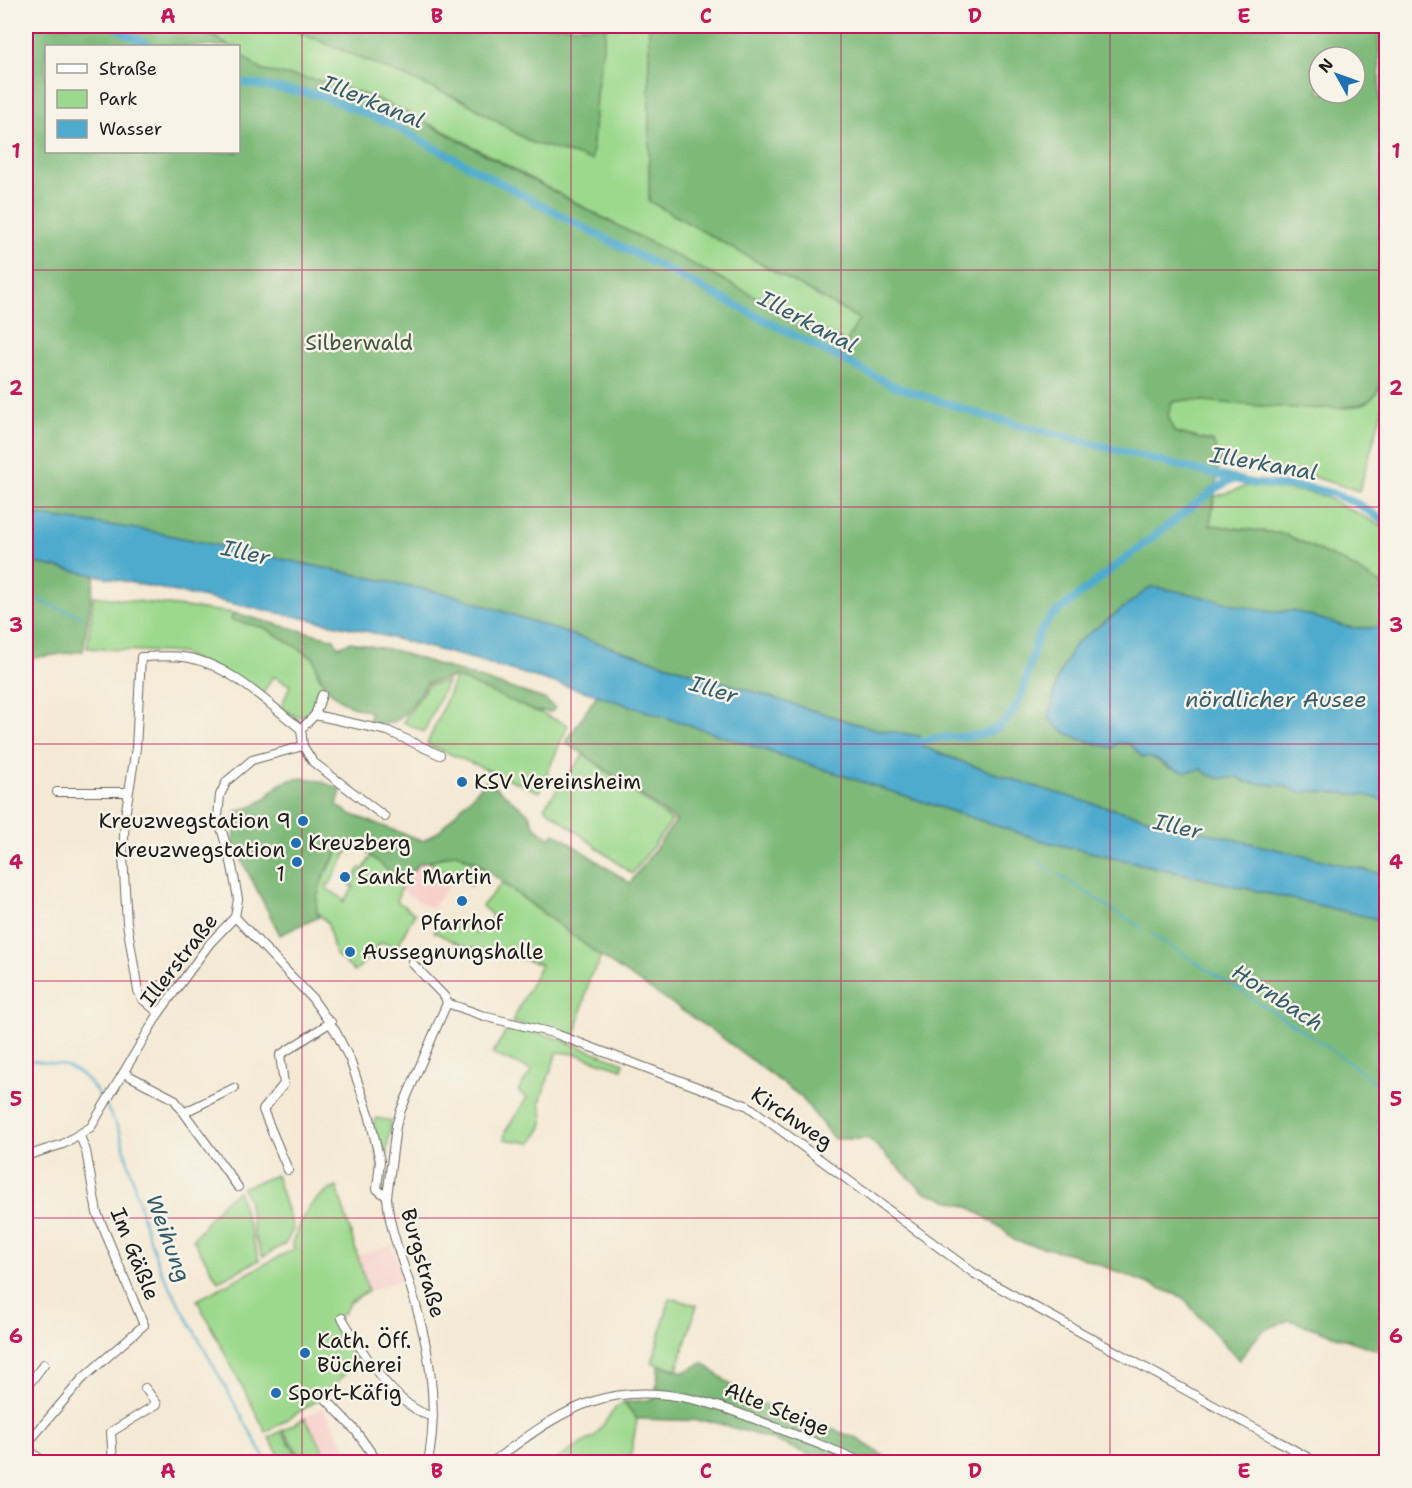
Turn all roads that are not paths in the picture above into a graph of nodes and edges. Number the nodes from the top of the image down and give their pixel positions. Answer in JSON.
{"nodes":[{"id":1,"x":322,"y":695,"type":"dead end"},
{"id":2,"x":315,"y":715,"type":"junction"},
{"id":3,"x":301,"y":729,"type":"junction"},
{"id":4,"x":303,"y":746,"type":"junction"},
{"id":5,"x":440,"y":755,"type":"dead end"},
{"id":6,"x":57,"y":792,"type":"dead end"},
{"id":7,"x":128,"y":792,"type":"junction"},
{"id":8,"x":385,"y":817,"type":"dead end"},
{"id":9,"x":236,"y":917,"type":"junction"},
{"id":10,"x":412,"y":963,"type":"dead end"},
{"id":11,"x":447,"y":1003,"type":"junction"},
{"id":12,"x":159,"y":1013,"type":"junction"},
{"id":13,"x":329,"y":1023,"type":"junction"},
{"id":14,"x":124,"y":1072,"type":"junction"},
{"id":15,"x":234,"y":1088,"type":"dead end"},
{"id":16,"x":185,"y":1112,"type":"junction"},
{"id":17,"x":80,"y":1136,"type":"junction"},
{"id":18,"x":26,"y":1156,"type":"edge"},
{"id":19,"x":288,"y":1170,"type":"dead end"},
{"id":20,"x":238,"y":1187,"type":"dead end"},
{"id":21,"x":387,"y":1197,"type":"junction"},
{"id":22,"x":342,"y":1318,"type":"dead end"},
{"id":23,"x":44,"y":1364,"type":"dead end"},
{"id":24,"x":26,"y":1388,"type":"edge"},
{"id":25,"x":145,"y":1388,"type":"dead end"},
{"id":26,"x":326,"y":1398,"type":"dead end"},
{"id":27,"x":433,"y":1417,"type":"junction"},
{"id":28,"x":26,"y":1446,"type":"edge"},
{"id":29,"x":44,"y":1462,"type":"edge"},
{"id":30,"x":113,"y":1462,"type":"edge"},
{"id":31,"x":378,"y":1462,"type":"edge"},
{"id":32,"x":428,"y":1462,"type":"edge"},
{"id":33,"x":492,"y":1462,"type":"edge"},
{"id":34,"x":861,"y":1462,"type":"edge"},
{"id":35,"x":1316,"y":1462,"type":"edge"}],
"edges":[{"from":1,"to":2,"type":"street"},
{"from":2,"to":3,"type":"street"},
{"from":2,"to":5,"type":"street"},
{"from":3,"to":4,"type":"street"},
{"from":3,"to":7,"type":"street"},
{"from":4,"to":8,"type":"street"},
{"from":4,"to":9,"type":"street","name":"Illerstraße"},
{"from":6,"to":7,"type":"street"},
{"from":7,"to":12,"type":"street"},
{"from":9,"to":12,"type":"street","name":"Illerstraße"},
{"from":9,"to":13,"type":"street","name":"Burgstraße"},
{"from":10,"to":11,"type":"street"},
{"from":11,"to":21,"type":"street"},
{"from":11,"to":35,"type":"street","name":"Kirchweg"},
{"from":12,"to":14,"type":"street","name":"Illerstraße"},
{"from":13,"to":19,"type":"street"},
{"from":13,"to":21,"type":"street","name":"Burgstraße"},
{"from":14,"to":16,"type":"street"},
{"from":14,"to":17,"type":"street","name":"Illerstraße"},
{"from":15,"to":16,"type":"street"},
{"from":16,"to":20,"type":"street"},
{"from":17,"to":18,"type":"street","name":"Illerstraße"},
{"from":17,"to":28,"type":"street","name":"Im Gäßle"},
{"from":21,"to":27,"type":"street","name":"Burgstraße"},
{"from":22,"to":27,"type":"street"},
{"from":23,"to":24,"type":"street"},
{"from":25,"to":30,"type":"street"},
{"from":26,"to":31,"type":"street"},
{"from":27,"to":32,"type":"street","name":"Burgstraße"},
{"from":28,"to":29,"type":"street"},
{"from":33,"to":34,"type":"street","name":"Alte Steige"}]}
